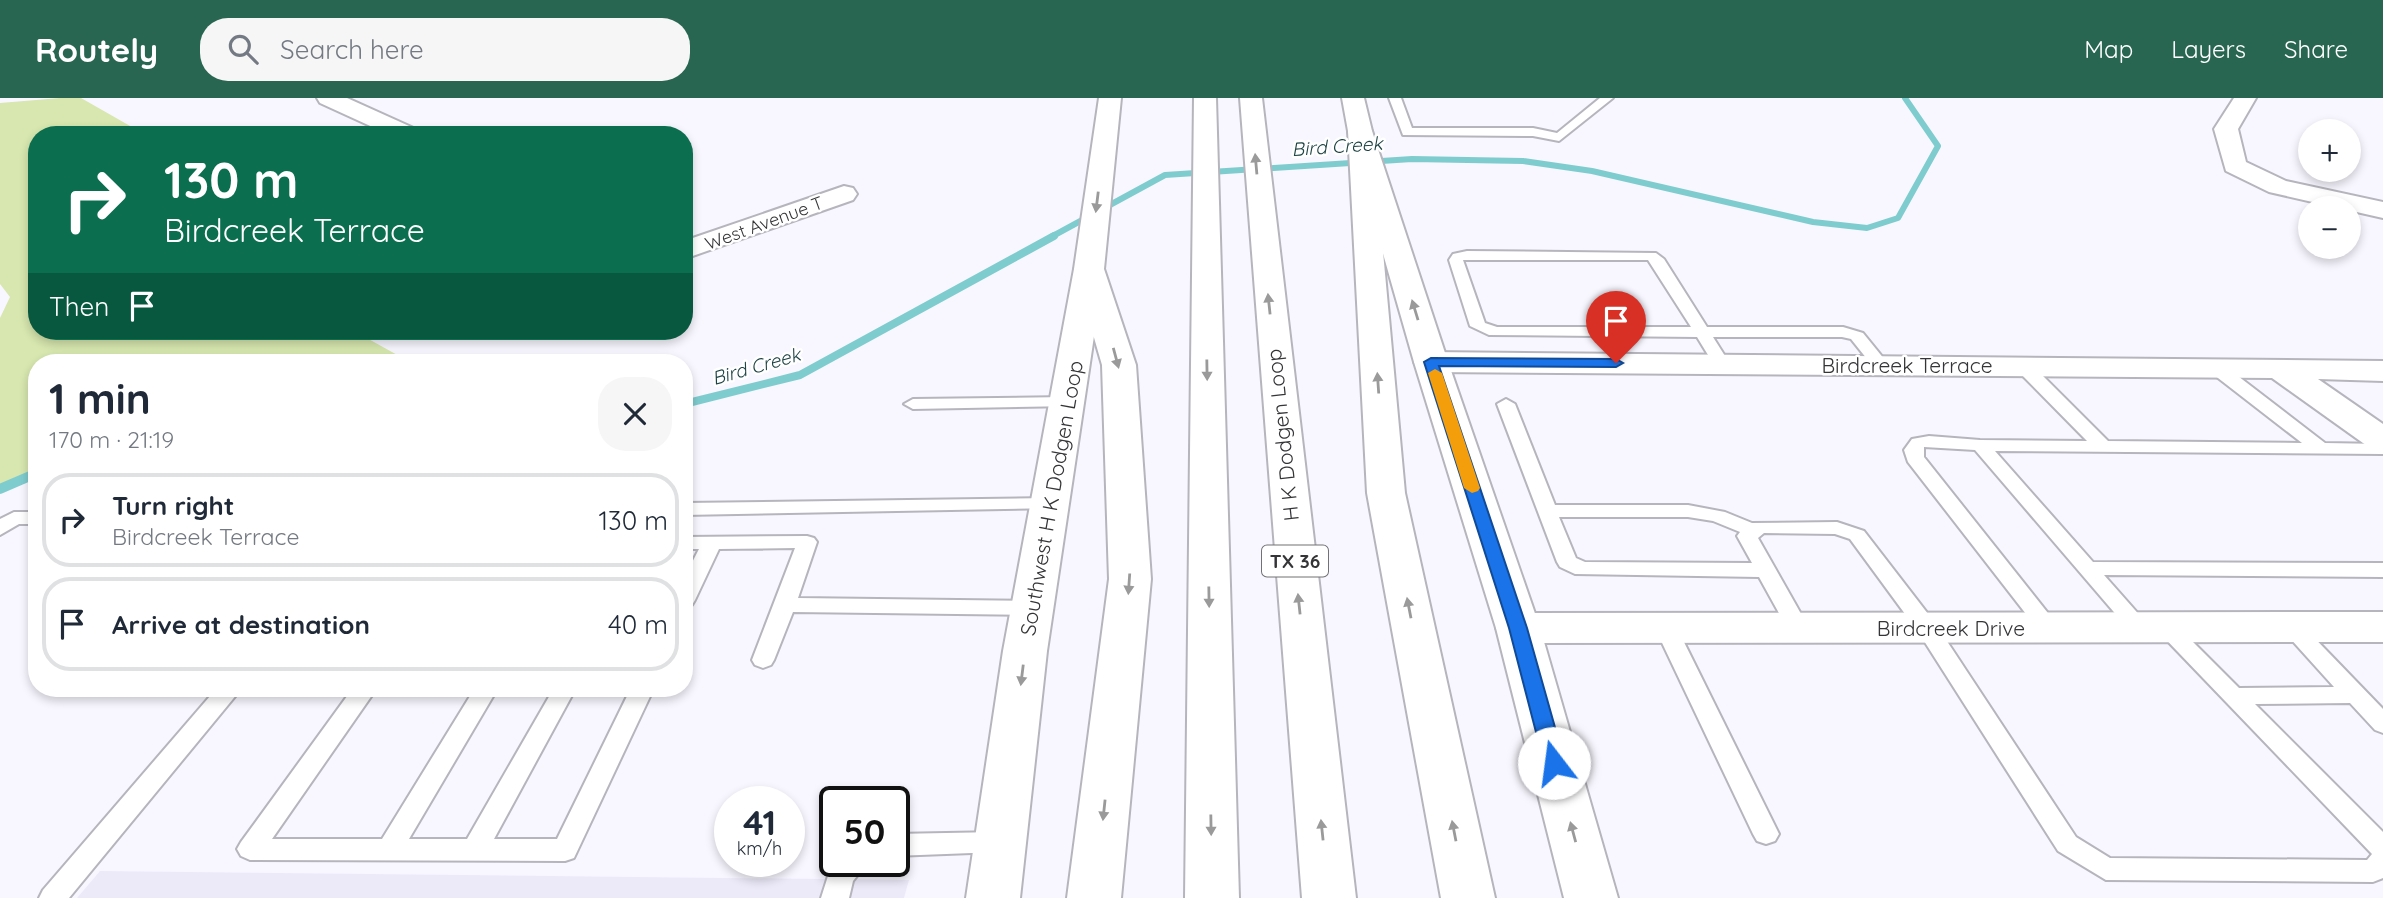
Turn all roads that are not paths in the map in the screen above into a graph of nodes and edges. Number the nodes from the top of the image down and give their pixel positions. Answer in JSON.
{"nodes":[{"id":1,"x":328,"y":98,"type":"edge"},
{"id":2,"x":1110,"y":98,"type":"edge"},
{"id":3,"x":1395,"y":98,"type":"edge"},
{"id":4,"x":1607,"y":98,"type":"edge"},
{"id":5,"x":2245,"y":98,"type":"edge"},
{"id":6,"x":1251,"y":101,"type":"edge"},
{"id":7,"x":1205,"y":104,"type":"edge"},
{"id":8,"x":1357,"y":115,"type":"edge"},
{"id":9,"x":390,"y":126,"type":"edge"},
{"id":10,"x":844,"y":194,"type":"dead end"},
{"id":11,"x":2383,"y":210,"type":"edge"},
{"id":12,"x":1377,"y":219,"type":"junction"},
{"id":13,"x":693,"y":248,"type":"edge"},
{"id":14,"x":1089,"y":269,"type":"junction"},
{"id":15,"x":1702,"y":332,"type":"junction"},
{"id":16,"x":1431,"y":362,"type":"junction"},
{"id":17,"x":1722,"y":364,"type":"junction"},
{"id":18,"x":1881,"y":365,"type":"junction"},
{"id":19,"x":2023,"y":366,"type":"junction"},
{"id":20,"x":2216,"y":367,"type":"junction"},
{"id":21,"x":2280,"y":368,"type":"junction"},
{"id":22,"x":2383,"y":371,"type":"edge"},
{"id":23,"x":1067,"y":402,"type":"junction"},
{"id":24,"x":913,"y":404,"type":"dead end"},
{"id":25,"x":1506,"y":404,"type":"dead end"},
{"id":26,"x":2383,"y":440,"type":"edge"},
{"id":27,"x":1980,"y":445,"type":"junction"},
{"id":28,"x":2103,"y":446,"type":"junction"},
{"id":29,"x":2319,"y":447,"type":"junction"},
{"id":30,"x":2383,"y":449,"type":"edge"},
{"id":31,"x":1050,"y":504,"type":"junction"},
{"id":32,"x":693,"y":509,"type":"edge"},
{"id":33,"x":1547,"y":511,"type":"junction"},
{"id":34,"x":28,"y":518,"type":"edge"},
{"id":35,"x":0,"y":529,"type":"edge"},
{"id":36,"x":1755,"y":531,"type":"junction"},
{"id":37,"x":712,"y":543,"type":"junction"},
{"id":38,"x":693,"y":544,"type":"edge"},
{"id":39,"x":2087,"y":568,"type":"junction"},
{"id":40,"x":1766,"y":570,"type":"junction"},
{"id":41,"x":2383,"y":570,"type":"edge"},
{"id":42,"x":693,"y":582,"type":"edge"},
{"id":43,"x":785,"y":605,"type":"junction"},
{"id":44,"x":1032,"y":608,"type":"junction"},
{"id":45,"x":2048,"y":627,"type":"junction"},
{"id":46,"x":2152,"y":627,"type":"junction"},
{"id":47,"x":2291,"y":627,"type":"junction"},
{"id":48,"x":2383,"y":627,"type":"edge"},
{"id":49,"x":1518,"y":628,"type":"junction"},
{"id":50,"x":1666,"y":628,"type":"junction"},
{"id":51,"x":1798,"y":628,"type":"junction"},
{"id":52,"x":1927,"y":628,"type":"junction"},
{"id":53,"x":763,"y":660,"type":"dead end"},
{"id":54,"x":2356,"y":695,"type":"junction"},
{"id":55,"x":2232,"y":696,"type":"junction"},
{"id":56,"x":222,"y":697,"type":"edge"},
{"id":57,"x":359,"y":697,"type":"edge"},
{"id":58,"x":482,"y":697,"type":"edge"},
{"id":59,"x":560,"y":697,"type":"edge"},
{"id":60,"x":638,"y":697,"type":"edge"},
{"id":61,"x":2383,"y":724,"type":"edge"},
{"id":62,"x":1766,"y":834,"type":"dead end"},
{"id":63,"x":1000,"y":842,"type":"junction"},
{"id":64,"x":910,"y":845,"type":"edge"},
{"id":65,"x":389,"y":849,"type":"junction"},
{"id":66,"x":2383,"y":849,"type":"edge"},
{"id":67,"x":475,"y":850,"type":"junction"},
{"id":68,"x":2383,"y":860,"type":"edge"},
{"id":69,"x":841,"y":877,"type":"edge"},
{"id":70,"x":53,"y":898,"type":"edge"},
{"id":71,"x":835,"y":898,"type":"edge"},
{"id":72,"x":993,"y":898,"type":"edge"},
{"id":73,"x":1094,"y":898,"type":"edge"},
{"id":74,"x":1212,"y":898,"type":"edge"},
{"id":75,"x":1329,"y":898,"type":"edge"},
{"id":76,"x":1468,"y":898,"type":"edge"},
{"id":77,"x":1591,"y":898,"type":"edge"}],
"edges":[{"from":1,"to":9,"type":"main road"},
{"from":2,"to":14,"type":"main road","name":"Southwest H K Dodgen Loop","one_way":true},
{"from":3,"to":4,"type":"lane"},
{"from":5,"to":11,"type":"main road"},
{"from":75,"to":6,"type":"main road","name":"H K Dodgen Loop","number":"TX 36","one_way":true},
{"from":7,"to":74,"type":"main road","one_way":true},
{"from":8,"to":12,"type":"main road"},
{"from":10,"to":13,"type":"main road","name":"West Avenue T"},
{"from":16,"to":12,"type":"main road","one_way":true},
{"from":76,"to":12,"type":"main road","one_way":true},
{"from":14,"to":23,"type":"main road","name":"Southwest H K Dodgen Loop"},
{"from":14,"to":73,"type":"main road","one_way":true},
{"from":15,"to":15,"type":"lane"},
{"from":15,"to":17,"type":"lane"},
{"from":15,"to":18,"type":"lane"},
{"from":16,"to":17,"type":"main road","name":"Birdcreek Terrace"},
{"from":16,"to":49,"type":"main road"},
{"from":17,"to":18,"type":"main road","name":"Birdcreek Terrace"},
{"from":18,"to":19,"type":"main road","name":"Birdcreek Terrace"},
{"from":19,"to":20,"type":"main road","name":"Birdcreek Terrace"},
{"from":19,"to":28,"type":"lane"},
{"from":20,"to":21,"type":"main road","name":"Birdcreek Terrace"},
{"from":20,"to":29,"type":"lane"},
{"from":21,"to":22,"type":"main road","name":"Birdcreek Terrace"},
{"from":21,"to":26,"type":"main road"},
{"from":23,"to":24,"type":"lane"},
{"from":23,"to":31,"type":"main road","name":"Southwest H K Dodgen Loop"},
{"from":25,"to":33,"type":"lane"},
{"from":27,"to":28,"type":"lane"},
{"from":27,"to":39,"type":"lane"},
{"from":27,"to":45,"type":"lane"},
{"from":28,"to":29,"type":"lane"},
{"from":29,"to":30,"type":"lane"},
{"from":31,"to":32,"type":"lane"},
{"from":31,"to":44,"type":"main road","name":"Southwest H K Dodgen Loop"},
{"from":33,"to":36,"type":"lane"},
{"from":33,"to":40,"type":"lane"},
{"from":34,"to":35,"type":"lane"},
{"from":36,"to":40,"type":"lane"},
{"from":36,"to":52,"type":"lane"},
{"from":37,"to":38,"type":"lane"},
{"from":37,"to":42,"type":"lane"},
{"from":37,"to":43,"type":"lane"},
{"from":39,"to":41,"type":"lane"},
{"from":39,"to":46,"type":"lane"},
{"from":40,"to":51,"type":"lane"},
{"from":43,"to":44,"type":"lane"},
{"from":43,"to":53,"type":"lane"},
{"from":44,"to":63,"type":"main road","name":"Southwest H K Dodgen Loop","one_way":true},
{"from":45,"to":46,"type":"main road","name":"Birdcreek Drive"},
{"from":45,"to":52,"type":"main road","name":"Birdcreek Drive"},
{"from":46,"to":47,"type":"main road","name":"Birdcreek Drive"},
{"from":46,"to":55,"type":"lane"},
{"from":47,"to":48,"type":"main road","name":"Birdcreek Drive"},
{"from":47,"to":54,"type":"lane"},
{"from":49,"to":50,"type":"main road","name":"Birdcreek Drive"},
{"from":77,"to":49,"type":"main road","one_way":true},
{"from":50,"to":51,"type":"main road","name":"Birdcreek Drive"},
{"from":50,"to":62,"type":"lane"},
{"from":51,"to":52,"type":"main road","name":"Birdcreek Drive"},
{"from":52,"to":68,"type":"lane"},
{"from":54,"to":55,"type":"lane"},
{"from":54,"to":61,"type":"lane"},
{"from":55,"to":66,"type":"lane"},
{"from":56,"to":70,"type":"lane"},
{"from":57,"to":65,"type":"lane"},
{"from":58,"to":65,"type":"lane"},
{"from":59,"to":67,"type":"lane"},
{"from":60,"to":67,"type":"lane"},
{"from":63,"to":64,"type":"lane"},
{"from":63,"to":72,"type":"main road","name":"Southwest H K Dodgen Loop"},
{"from":65,"to":67,"type":"lane"},
{"from":69,"to":71,"type":"lane"}]}
